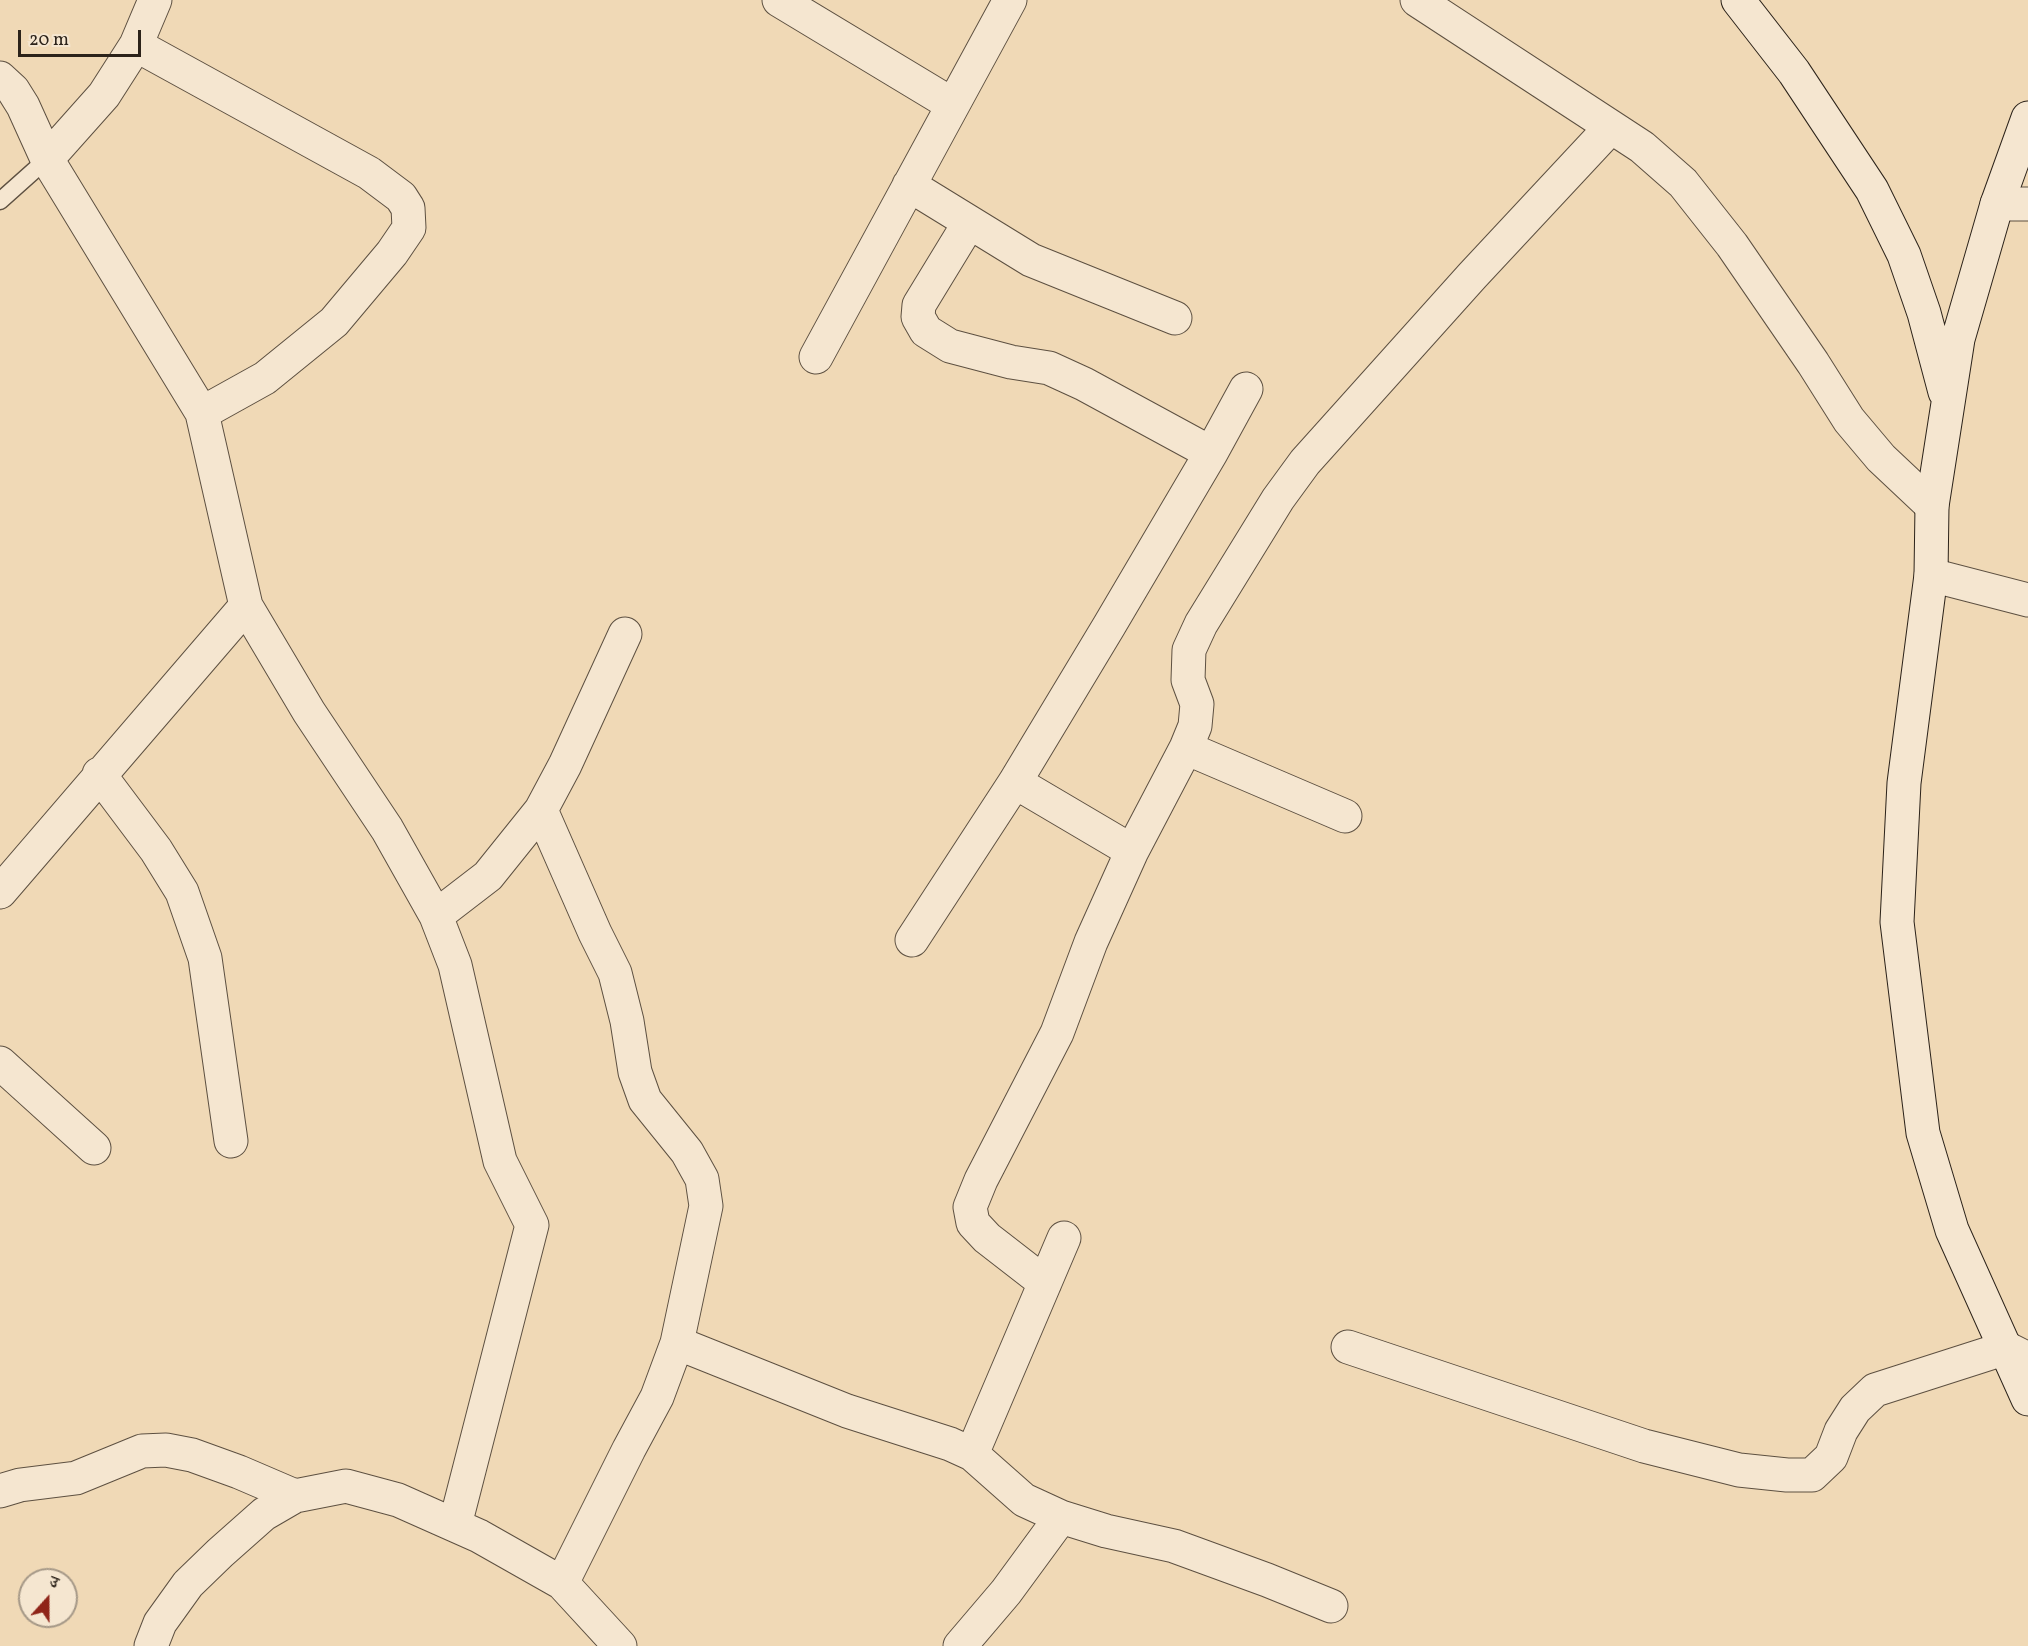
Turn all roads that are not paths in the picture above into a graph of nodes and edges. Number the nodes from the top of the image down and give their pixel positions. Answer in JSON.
{"nodes":[{"id":1,"x":155,"y":0,"type":"edge"},
{"id":2,"x":779,"y":0,"type":"edge"},
{"id":3,"x":1010,"y":0,"type":"edge"},
{"id":4,"x":1417,"y":0,"type":"edge"},
{"id":5,"x":1738,"y":0,"type":"edge"},
{"id":6,"x":136,"y":45,"type":"junction"},
{"id":7,"x":0,"y":78,"type":"edge"},
{"id":8,"x":953,"y":105,"type":"junction"},
{"id":9,"x":2028,"y":118,"type":"edge"},
{"id":10,"x":1611,"y":127,"type":"junction"},
{"id":11,"x":47,"y":159,"type":"junction"},
{"id":12,"x":909,"y":185,"type":"junction"},
{"id":13,"x":0,"y":201,"type":"edge"},
{"id":14,"x":2012,"y":204,"type":"edge"},
{"id":15,"x":969,"y":223,"type":"junction"},
{"id":16,"x":1175,"y":318,"type":"dead end"},
{"id":17,"x":816,"y":357,"type":"dead end"},
{"id":18,"x":1246,"y":389,"type":"dead end"},
{"id":19,"x":1949,"y":404,"type":"junction"},
{"id":20,"x":202,"y":413,"type":"junction"},
{"id":21,"x":1211,"y":453,"type":"junction"},
{"id":22,"x":1932,"y":506,"type":"junction"},
{"id":23,"x":1931,"y":575,"type":"junction"},
{"id":24,"x":2028,"y":600,"type":"edge"},
{"id":25,"x":246,"y":606,"type":"junction"},
{"id":26,"x":625,"y":634,"type":"dead end"},
{"id":27,"x":1186,"y":748,"type":"junction"},
{"id":28,"x":99,"y":774,"type":"junction"},
{"id":29,"x":1015,"y":782,"type":"junction"},
{"id":30,"x":541,"y":810,"type":"junction"},
{"id":31,"x":1345,"y":816,"type":"dead end"},
{"id":32,"x":1132,"y":851,"type":"junction"},
{"id":33,"x":0,"y":891,"type":"edge"},
{"id":34,"x":436,"y":916,"type":"junction"},
{"id":35,"x":912,"y":939,"type":"dead end"},
{"id":36,"x":0,"y":1063,"type":"edge"},
{"id":37,"x":231,"y":1141,"type":"dead end"},
{"id":38,"x":94,"y":1148,"type":"dead end"},
{"id":39,"x":1064,"y":1238,"type":"dead end"},
{"id":40,"x":1045,"y":1283,"type":"junction"},
{"id":41,"x":677,"y":1343,"type":"junction"},
{"id":42,"x":1348,"y":1347,"type":"dead end"},
{"id":43,"x":2017,"y":1354,"type":"edge"},
{"id":44,"x":2028,"y":1399,"type":"edge"},
{"id":45,"x":972,"y":1454,"type":"junction"},
{"id":46,"x":0,"y":1491,"type":"edge"},
{"id":47,"x":295,"y":1496,"type":"junction"},
{"id":48,"x":1060,"y":1517,"type":"junction"},
{"id":49,"x":455,"y":1525,"type":"junction"},
{"id":50,"x":562,"y":1583,"type":"junction"},
{"id":51,"x":1330,"y":1606,"type":"dead end"},
{"id":52,"x":151,"y":1646,"type":"edge"},
{"id":53,"x":620,"y":1646,"type":"edge"},
{"id":54,"x":960,"y":1646,"type":"edge"}],
"edges":[{"from":1,"to":6,"type":"street"},
{"from":2,"to":8,"type":"street"},
{"from":3,"to":8,"type":"street"},
{"from":4,"to":10,"type":"street"},
{"from":5,"to":19,"type":"street"},
{"from":6,"to":11,"type":"street"},
{"from":6,"to":20,"type":"street"},
{"from":7,"to":11,"type":"street"},
{"from":8,"to":12,"type":"street"},
{"from":9,"to":14,"type":"street"},
{"from":10,"to":22,"type":"street"},
{"from":10,"to":27,"type":"street"},
{"from":11,"to":13,"type":"lane"},
{"from":11,"to":20,"type":"street"},
{"from":12,"to":15,"type":"street"},
{"from":12,"to":17,"type":"street"},
{"from":14,"to":19,"type":"street"},
{"from":15,"to":16,"type":"street"},
{"from":15,"to":21,"type":"street"},
{"from":18,"to":21,"type":"street"},
{"from":19,"to":22,"type":"street"},
{"from":20,"to":25,"type":"street"},
{"from":21,"to":29,"type":"street"},
{"from":22,"to":23,"type":"street"},
{"from":23,"to":24,"type":"street"},
{"from":23,"to":43,"type":"street"},
{"from":25,"to":28,"type":"street"},
{"from":25,"to":34,"type":"street"},
{"from":26,"to":30,"type":"street"},
{"from":27,"to":31,"type":"street"},
{"from":27,"to":32,"type":"street"},
{"from":28,"to":33,"type":"street"},
{"from":28,"to":37,"type":"street"},
{"from":29,"to":32,"type":"street"},
{"from":29,"to":35,"type":"street"},
{"from":30,"to":34,"type":"street"},
{"from":30,"to":41,"type":"street"},
{"from":32,"to":40,"type":"street"},
{"from":34,"to":49,"type":"street"},
{"from":36,"to":38,"type":"street"},
{"from":39,"to":40,"type":"street"},
{"from":40,"to":45,"type":"street"},
{"from":41,"to":45,"type":"street"},
{"from":41,"to":50,"type":"street"},
{"from":42,"to":43,"type":"street"},
{"from":43,"to":44,"type":"street"},
{"from":45,"to":48,"type":"street"},
{"from":46,"to":47,"type":"street"},
{"from":47,"to":49,"type":"street"},
{"from":47,"to":52,"type":"street"},
{"from":48,"to":51,"type":"street"},
{"from":48,"to":54,"type":"street"},
{"from":49,"to":50,"type":"street"},
{"from":50,"to":53,"type":"street"}]}
